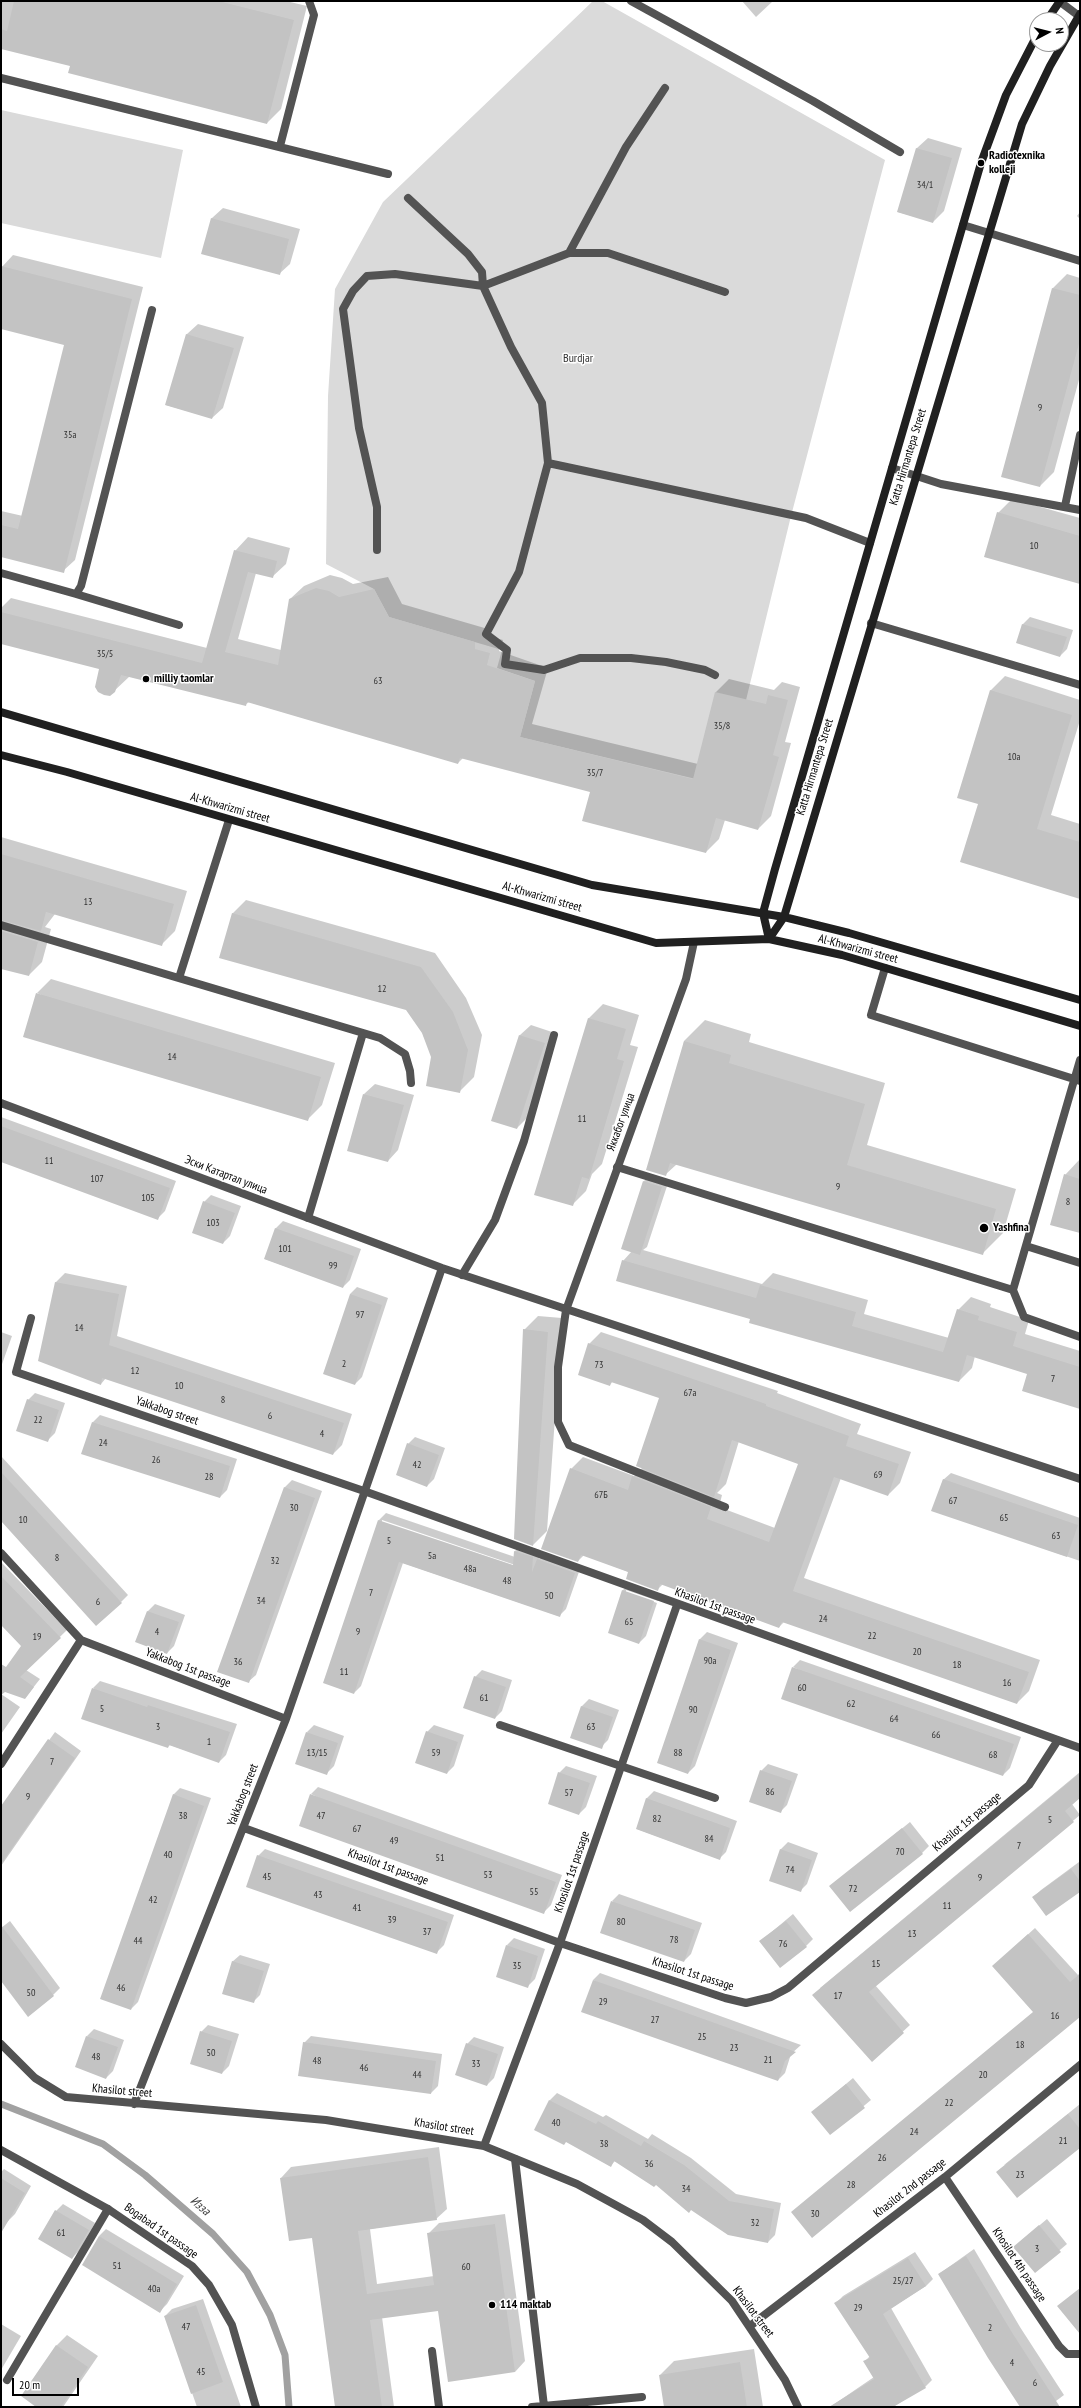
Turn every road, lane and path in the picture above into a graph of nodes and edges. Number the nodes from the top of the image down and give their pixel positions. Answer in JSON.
{"nodes":[{"id":1,"x":309,"y":1,"type":"edge"},
{"id":2,"x":631,"y":1,"type":"edge"},
{"id":3,"x":1059,"y":1,"type":"edge"},
{"id":4,"x":1052,"y":12,"type":"edge"},
{"id":5,"x":1079,"y":15,"type":"edge"},
{"id":6,"x":1029,"y":51,"type":"edge"},
{"id":7,"x":1,"y":78,"type":"edge"},
{"id":8,"x":665,"y":88,"type":"dead end"},
{"id":9,"x":280,"y":146,"type":"junction"},
{"id":10,"x":900,"y":152,"type":"dead end"},
{"id":11,"x":388,"y":174,"type":"dead end"},
{"id":12,"x":408,"y":198,"type":"dead end"},
{"id":13,"x":963,"y":225,"type":"junction"},
{"id":14,"x":988,"y":233,"type":"junction"},
{"id":15,"x":569,"y":253,"type":"junction"},
{"id":16,"x":1080,"y":261,"type":"edge"},
{"id":17,"x":483,"y":286,"type":"junction"},
{"id":18,"x":725,"y":292,"type":"dead end"},
{"id":19,"x":152,"y":310,"type":"dead end"},
{"id":20,"x":1080,"y":435,"type":"edge"},
{"id":21,"x":548,"y":463,"type":"junction"},
{"id":22,"x":892,"y":468,"type":"junction"},
{"id":23,"x":915,"y":476,"type":"junction"},
{"id":24,"x":1065,"y":506,"type":"junction"},
{"id":25,"x":1080,"y":510,"type":"edge"},
{"id":26,"x":870,"y":543,"type":"junction"},
{"id":27,"x":377,"y":550,"type":"dead end"},
{"id":28,"x":1,"y":572,"type":"edge"},
{"id":29,"x":76,"y":594,"type":"junction"},
{"id":30,"x":871,"y":623,"type":"junction"},
{"id":31,"x":179,"y":625,"type":"dead end"},
{"id":32,"x":715,"y":675,"type":"dead end"},
{"id":33,"x":1080,"y":685,"type":"edge"},
{"id":34,"x":1,"y":712,"type":"edge"},
{"id":35,"x":1,"y":755,"type":"edge"},
{"id":36,"x":229,"y":820,"type":"junction"},
{"id":37,"x":763,"y":913,"type":"junction"},
{"id":38,"x":784,"y":917,"type":"junction"},
{"id":39,"x":1,"y":925,"type":"edge"},
{"id":40,"x":769,"y":939,"type":"junction"},
{"id":41,"x":694,"y":942,"type":"junction"},
{"id":42,"x":885,"y":968,"type":"junction"},
{"id":43,"x":179,"y":978,"type":"junction"},
{"id":44,"x":1080,"y":1000,"type":"edge"},
{"id":45,"x":1080,"y":1026,"type":"edge"},
{"id":46,"x":363,"y":1033,"type":"junction"},
{"id":47,"x":554,"y":1035,"type":"dead end"},
{"id":48,"x":1080,"y":1060,"type":"edge"},
{"id":49,"x":1077,"y":1080,"type":"edge"},
{"id":50,"x":411,"y":1083,"type":"dead end"},
{"id":51,"x":1,"y":1103,"type":"edge"},
{"id":52,"x":617,"y":1167,"type":"junction"},
{"id":53,"x":308,"y":1218,"type":"junction"},
{"id":54,"x":1026,"y":1246,"type":"junction"},
{"id":55,"x":1080,"y":1263,"type":"edge"},
{"id":56,"x":442,"y":1268,"type":"junction"},
{"id":57,"x":462,"y":1275,"type":"junction"},
{"id":58,"x":1013,"y":1290,"type":"junction"},
{"id":59,"x":566,"y":1310,"type":"junction"},
{"id":60,"x":31,"y":1318,"type":"dead end"},
{"id":61,"x":1080,"y":1337,"type":"edge"},
{"id":62,"x":1080,"y":1479,"type":"edge"},
{"id":63,"x":364,"y":1491,"type":"junction"},
{"id":64,"x":725,"y":1507,"type":"dead end"},
{"id":65,"x":1,"y":1553,"type":"edge"},
{"id":66,"x":677,"y":1605,"type":"junction"},
{"id":67,"x":81,"y":1640,"type":"junction"},
{"id":68,"x":286,"y":1719,"type":"junction"},
{"id":69,"x":500,"y":1725,"type":"dead end"},
{"id":70,"x":1058,"y":1740,"type":"junction"},
{"id":71,"x":1080,"y":1748,"type":"edge"},
{"id":72,"x":1,"y":1764,"type":"edge"},
{"id":73,"x":622,"y":1766,"type":"junction"},
{"id":74,"x":716,"y":1798,"type":"dead end"},
{"id":75,"x":244,"y":1828,"type":"junction"},
{"id":76,"x":560,"y":1943,"type":"junction"},
{"id":77,"x":1,"y":2044,"type":"edge"},
{"id":78,"x":1080,"y":2065,"type":"edge"},
{"id":79,"x":134,"y":2104,"type":"junction"},
{"id":80,"x":484,"y":2146,"type":"junction"},
{"id":81,"x":1,"y":2150,"type":"edge"},
{"id":82,"x":515,"y":2159,"type":"junction"},
{"id":83,"x":945,"y":2177,"type":"junction"},
{"id":84,"x":108,"y":2209,"type":"junction"},
{"id":85,"x":750,"y":2326,"type":"junction"},
{"id":86,"x":432,"y":2351,"type":"dead end"},
{"id":87,"x":1080,"y":2354,"type":"edge"},
{"id":88,"x":7,"y":2380,"type":"dead end"},
{"id":89,"x":642,"y":2397,"type":"dead end"},
{"id":90,"x":544,"y":2406,"type":"junction"},
{"id":91,"x":256,"y":2407,"type":"edge"},
{"id":92,"x":439,"y":2407,"type":"edge"},
{"id":93,"x":532,"y":2407,"type":"edge"},
{"id":94,"x":798,"y":2407,"type":"edge"}],
"edges":[{"from":1,"to":9,"type":"street"},
{"from":2,"to":10,"type":"street"},
{"from":3,"to":4,"type":"main road"},
{"from":3,"to":5,"type":"street"},
{"from":5,"to":14,"type":"main road","name":"Katta Hirmаntepa Street"},
{"from":6,"to":13,"type":"main road","name":"Katta Hirmаntepa Street"},
{"from":7,"to":9,"type":"street"},
{"from":8,"to":15,"type":"street"},
{"from":9,"to":11,"type":"street"},
{"from":12,"to":17,"type":"street"},
{"from":13,"to":14,"type":"street"},
{"from":13,"to":22,"type":"main road","name":"Katta Hirmаntepa Street"},
{"from":14,"to":16,"type":"street"},
{"from":14,"to":23,"type":"main road","name":"Katta Hirmаntepa Street"},
{"from":15,"to":17,"type":"street"},
{"from":15,"to":18,"type":"street"},
{"from":17,"to":21,"type":"street"},
{"from":17,"to":27,"type":"street"},
{"from":19,"to":29,"type":"street"},
{"from":20,"to":24,"type":"street"},
{"from":21,"to":26,"type":"street"},
{"from":21,"to":32,"type":"street"},
{"from":22,"to":23,"type":"street"},
{"from":22,"to":26,"type":"main road","name":"Katta Hirmаntepa Street"},
{"from":23,"to":24,"type":"street"},
{"from":23,"to":30,"type":"main road","name":"Katta Hirmаntepa Street"},
{"from":24,"to":25,"type":"street"},
{"from":26,"to":37,"type":"main road","name":"Katta Hirmаntepa Street"},
{"from":28,"to":29,"type":"street"},
{"from":29,"to":31,"type":"street"},
{"from":30,"to":33,"type":"street"},
{"from":30,"to":38,"type":"main road","name":"Katta Hirmаntepa Street"},
{"from":34,"to":37,"type":"main road","name":"Al-Khwarizmi street"},
{"from":35,"to":36,"type":"main road","name":"Al-Khwarizmi street"},
{"from":36,"to":41,"type":"main road","name":"Al-Khwarizmi street"},
{"from":36,"to":43,"type":"street"},
{"from":37,"to":38,"type":"main road","name":"Al-Khwarizmi street"},
{"from":37,"to":40,"type":"main road"},
{"from":38,"to":40,"type":"main road","name":"Katta Hirmаntepa Street"},
{"from":38,"to":44,"type":"main road","name":"Al-Khwarizmi street"},
{"from":39,"to":43,"type":"street"},
{"from":40,"to":41,"type":"main road","name":"Al-Khwarizmi street"},
{"from":40,"to":42,"type":"main road","name":"Al-Khwarizmi street"},
{"from":41,"to":52,"type":"street","name":"Яккабог улица"},
{"from":42,"to":45,"type":"main road","name":"Al-Khwarizmi street"},
{"from":42,"to":49,"type":"street"},
{"from":43,"to":46,"type":"street"},
{"from":46,"to":50,"type":"street"},
{"from":46,"to":53,"type":"street"},
{"from":47,"to":57,"type":"street"},
{"from":48,"to":49,"type":"street"},
{"from":49,"to":54,"type":"street"},
{"from":51,"to":53,"type":"street","name":"Эски Катартал улица"},
{"from":52,"to":58,"type":"street"},
{"from":52,"to":59,"type":"street","name":"Яккабог улица"},
{"from":53,"to":56,"type":"street","name":"Эски Катартал улица"},
{"from":54,"to":55,"type":"street"},
{"from":54,"to":58,"type":"street"},
{"from":56,"to":57,"type":"street","name":"Эски Катартал улица"},
{"from":56,"to":63,"type":"street","name":"Yakkabog street"},
{"from":57,"to":59,"type":"street","name":"Эски Катартал улица"},
{"from":58,"to":61,"type":"street"},
{"from":59,"to":62,"type":"street","name":"Эски Катартал улица"},
{"from":59,"to":64,"type":"street","name":"Яккабог улица"},
{"from":60,"to":63,"type":"street","name":"Yakkabog street"},
{"from":63,"to":66,"type":"street","name":"Khasilot 1st passage"},
{"from":63,"to":68,"type":"street","name":"Yakkabog street"},
{"from":65,"to":67,"type":"street","name":"Yakkabog 1st passage"},
{"from":66,"to":70,"type":"street","name":"Khasilot 1st passage"},
{"from":66,"to":73,"type":"street","name":"Khosilot 1st passage"},
{"from":67,"to":68,"type":"street","name":"Yakkabog 1st passage"},
{"from":67,"to":72,"type":"street"},
{"from":68,"to":75,"type":"street","name":"Yakkabog street"},
{"from":69,"to":73,"type":"street"},
{"from":70,"to":71,"type":"street","name":"Khasilot 1st passage"},
{"from":70,"to":76,"type":"street","name":"Khasilot 1st passage"},
{"from":73,"to":74,"type":"street"},
{"from":73,"to":76,"type":"street","name":"Khosilot 1st passage"},
{"from":75,"to":76,"type":"street","name":"Khasilot 1st passage"},
{"from":75,"to":79,"type":"street","name":"Yakkabog street"},
{"from":76,"to":80,"type":"street","name":"Khosilot 1st passage"},
{"from":77,"to":79,"type":"street","name":"Khasilot street"},
{"from":78,"to":83,"type":"street","name":"Khasilot 2nd passage"},
{"from":79,"to":80,"type":"street","name":"Khasilot street"},
{"from":80,"to":82,"type":"street","name":"Khasilot street"},
{"from":81,"to":84,"type":"street","name":"Bogabad 1st passage"},
{"from":82,"to":85,"type":"street","name":"Khasilot street"},
{"from":82,"to":90,"type":"street"},
{"from":83,"to":85,"type":"street","name":"Khasilot 2nd passage"},
{"from":83,"to":87,"type":"street","name":"Khosilot 4th passage"},
{"from":84,"to":88,"type":"street"},
{"from":84,"to":91,"type":"street","name":"Bogabad 1st passage"},
{"from":85,"to":94,"type":"street","name":"Khasilot street"},
{"from":86,"to":92,"type":"street"},
{"from":89,"to":90,"type":"street"},
{"from":90,"to":93,"type":"street"}]}
